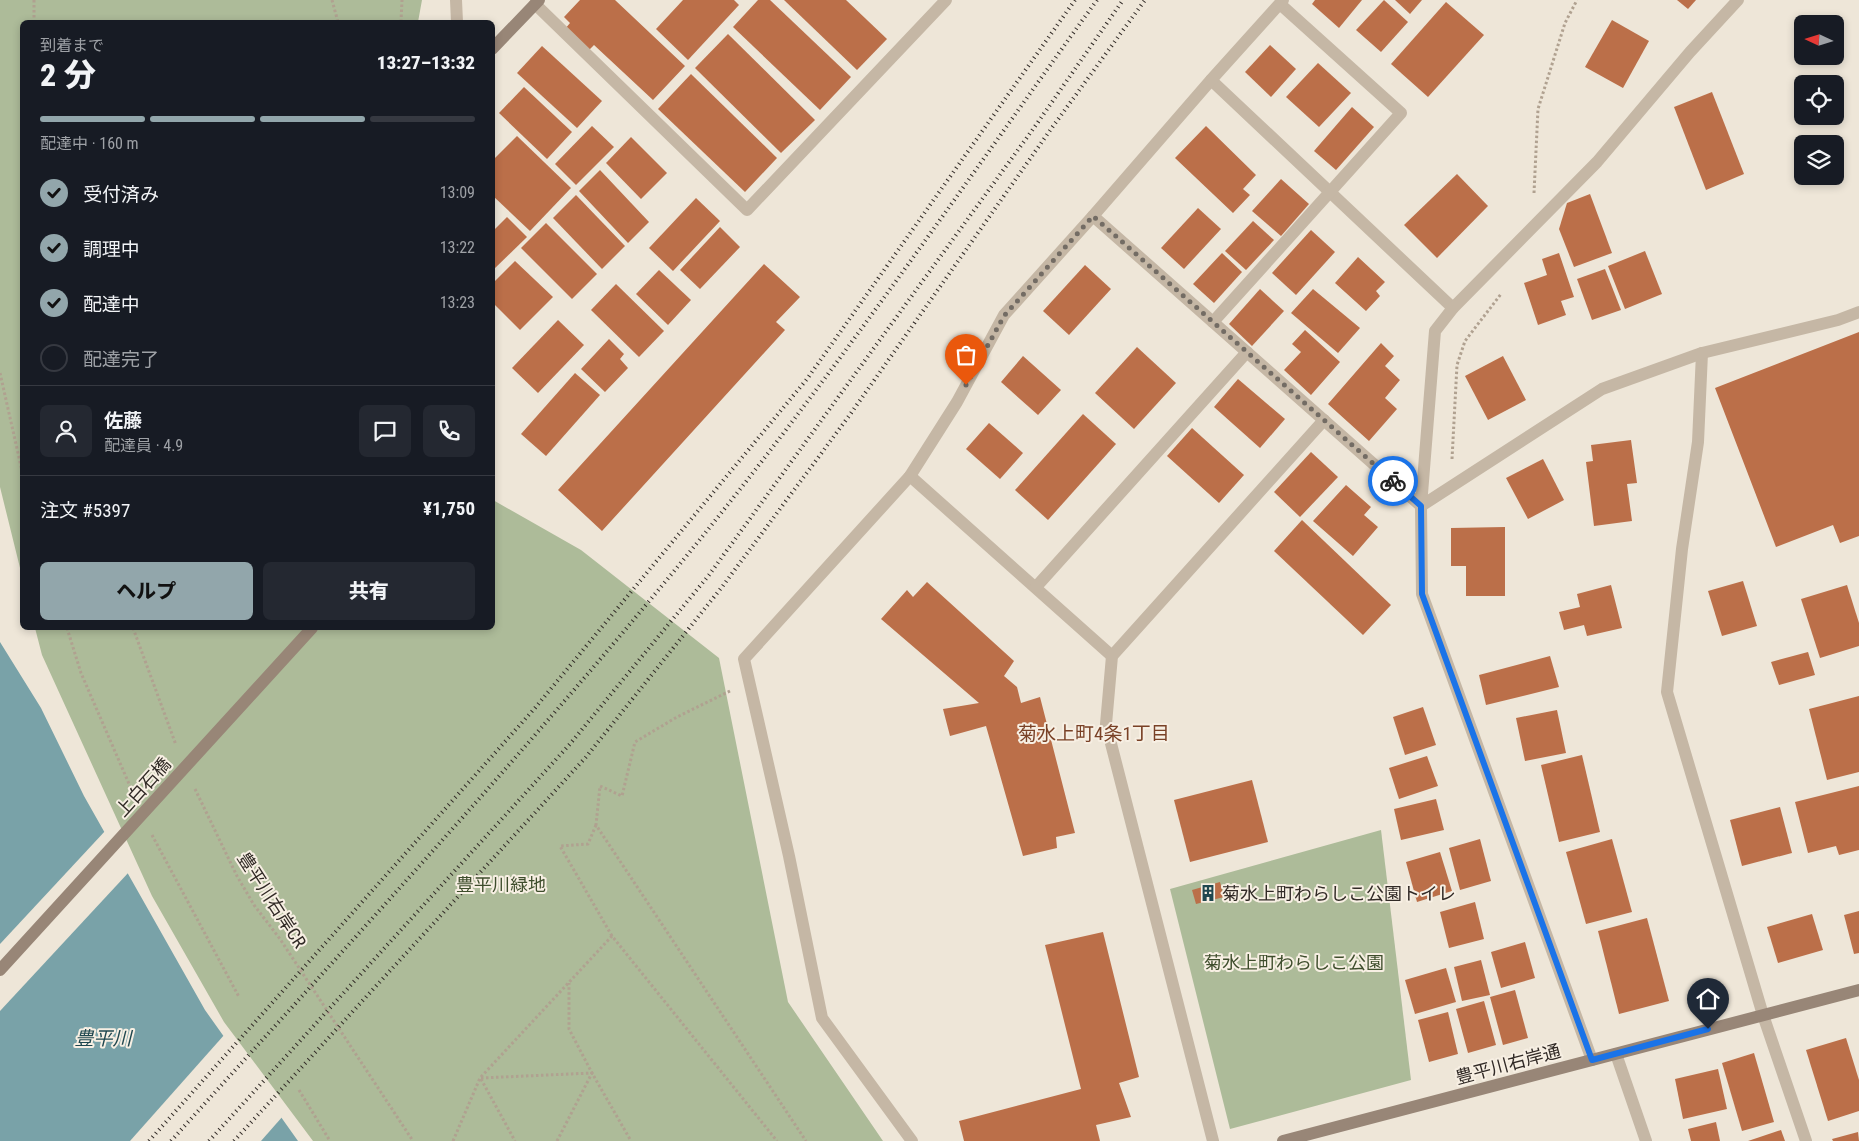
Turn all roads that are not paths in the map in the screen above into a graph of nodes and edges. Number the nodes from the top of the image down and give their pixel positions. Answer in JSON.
{"nodes":[{"id":1,"x":456,"y":0,"type":"edge"},
{"id":2,"x":946,"y":0,"type":"edge"},
{"id":3,"x":1738,"y":0,"type":"edge"},
{"id":4,"x":537,"y":2,"type":"edge"},
{"id":5,"x":1281,"y":2,"type":"edge"},
{"id":6,"x":457,"y":20,"type":"edge"},
{"id":7,"x":495,"y":46,"type":"edge"},
{"id":8,"x":1211,"y":80,"type":"junction"},
{"id":9,"x":1330,"y":193,"type":"junction"},
{"id":10,"x":1093,"y":216,"type":"junction"},
{"id":11,"x":1452,"y":308,"type":"junction"},
{"id":12,"x":1859,"y":312,"type":"edge"},
{"id":13,"x":1213,"y":322,"type":"junction"},
{"id":14,"x":1247,"y":352,"type":"junction"},
{"id":15,"x":1702,"y":353,"type":"junction"},
{"id":16,"x":1324,"y":420,"type":"junction"},
{"id":17,"x":910,"y":476,"type":"junction"},
{"id":18,"x":1421,"y":506,"type":"junction"},
{"id":19,"x":1036,"y":587,"type":"junction"},
{"id":20,"x":310,"y":630,"type":"edge"},
{"id":21,"x":1112,"y":656,"type":"junction"},
{"id":22,"x":0,"y":970,"type":"edge"},
{"id":23,"x":1859,"y":990,"type":"edge"},
{"id":24,"x":1763,"y":1015,"type":"junction"},
{"id":25,"x":1616,"y":1054,"type":"junction"},
{"id":26,"x":1592,"y":1060,"type":"junction"},
{"id":27,"x":912,"y":1141,"type":"edge"},
{"id":28,"x":1213,"y":1141,"type":"edge"},
{"id":29,"x":1283,"y":1141,"type":"edge"},
{"id":30,"x":1646,"y":1141,"type":"edge"},
{"id":31,"x":1806,"y":1141,"type":"edge"}],
"edges":[{"from":1,"to":6,"type":"street"},
{"from":2,"to":4,"type":"street"},
{"from":3,"to":11,"type":"street"},
{"from":4,"to":7,"type":"street"},
{"from":5,"to":8,"type":"street"},
{"from":5,"to":9,"type":"street"},
{"from":8,"to":9,"type":"street"},
{"from":8,"to":10,"type":"street"},
{"from":9,"to":11,"type":"street"},
{"from":9,"to":13,"type":"street"},
{"from":10,"to":13,"type":"street"},
{"from":10,"to":17,"type":"street"},
{"from":11,"to":18,"type":"street"},
{"from":12,"to":15,"type":"street"},
{"from":13,"to":14,"type":"street"},
{"from":14,"to":16,"type":"street"},
{"from":14,"to":19,"type":"street"},
{"from":15,"to":18,"type":"street"},
{"from":15,"to":24,"type":"street"},
{"from":16,"to":18,"type":"street"},
{"from":16,"to":21,"type":"street"},
{"from":17,"to":19,"type":"street"},
{"from":17,"to":27,"type":"street"},
{"from":18,"to":26,"type":"street"},
{"from":19,"to":21,"type":"street"},
{"from":20,"to":22,"type":"street","name":"上白石橋","bridge":true},
{"from":21,"to":28,"type":"street"},
{"from":23,"to":24,"type":"street","name":"豊平川右岸通"},
{"from":24,"to":25,"type":"street","name":"豊平川右岸通"},
{"from":24,"to":31,"type":"street"},
{"from":25,"to":26,"type":"street","name":"豊平川右岸通"},
{"from":25,"to":30,"type":"street"},
{"from":26,"to":29,"type":"street","name":"豊平川右岸通"}]}
